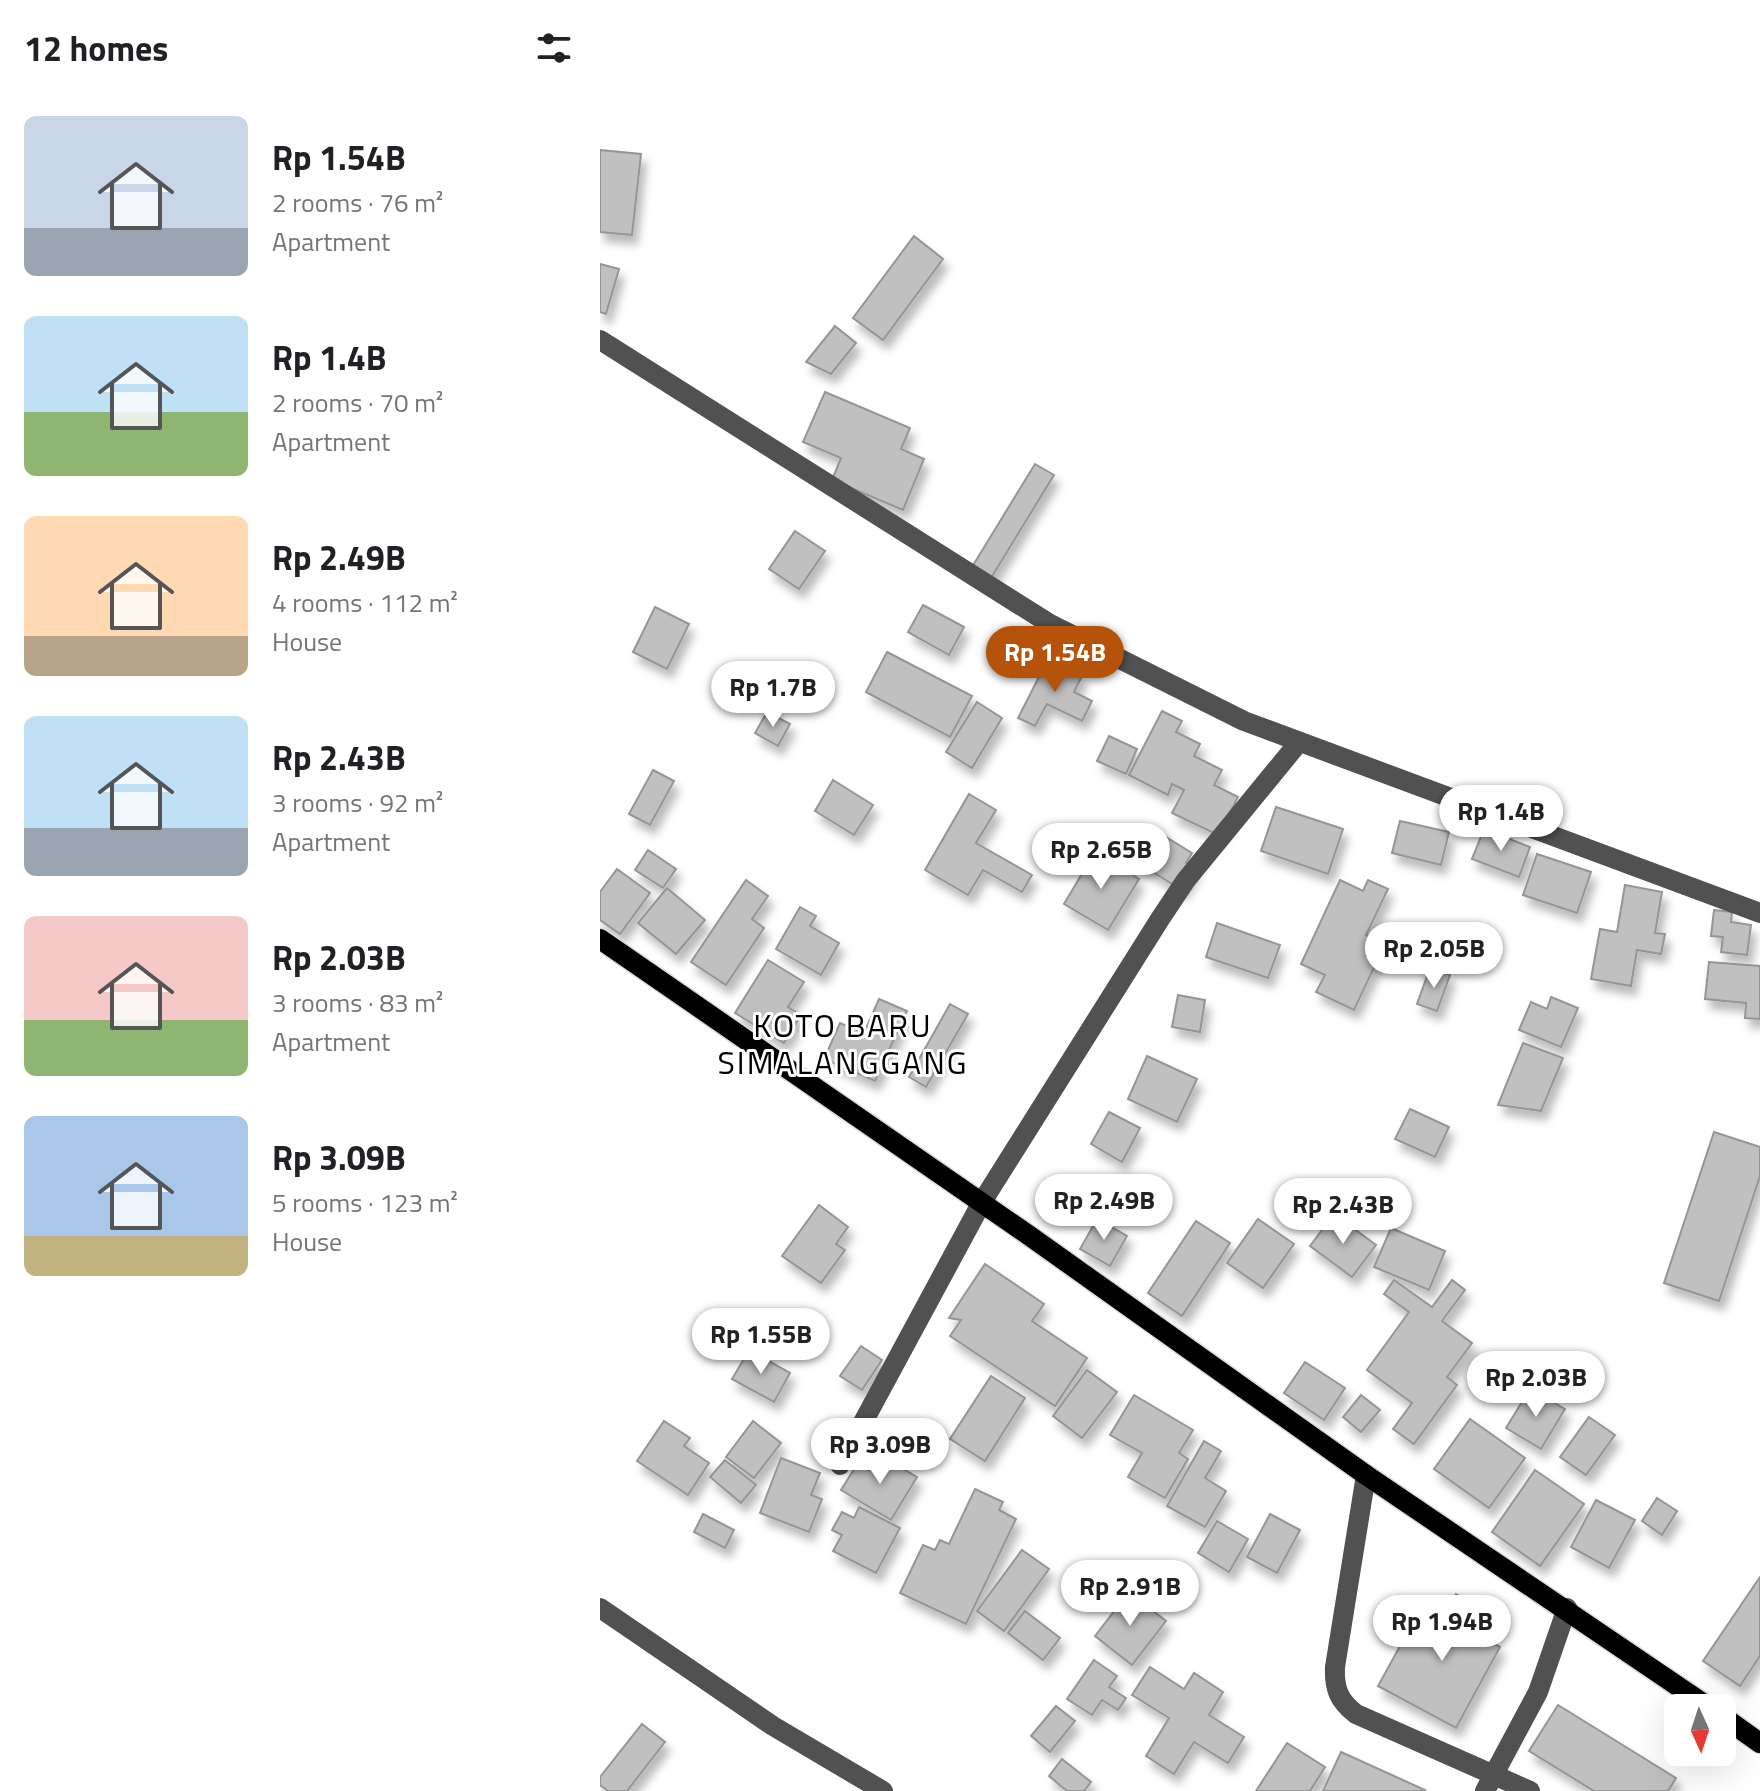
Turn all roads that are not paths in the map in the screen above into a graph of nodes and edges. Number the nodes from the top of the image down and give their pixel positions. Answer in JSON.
{"nodes":[{"id":1,"x":600,"y":340,"type":"edge"},
{"id":2,"x":1299,"y":742,"type":"junction"},
{"id":3,"x":1760,"y":913,"type":"edge"},
{"id":4,"x":600,"y":939,"type":"edge"},
{"id":5,"x":982,"y":1202,"type":"junction"},
{"id":6,"x":840,"y":1465,"type":"dead end"},
{"id":7,"x":1366,"y":1475,"type":"junction"},
{"id":8,"x":600,"y":1608,"type":"edge"},
{"id":9,"x":1567,"y":1608,"type":"junction"},
{"id":10,"x":1690,"y":1694,"type":"edge"},
{"id":11,"x":1736,"y":1726,"type":"edge"},
{"id":12,"x":1760,"y":1743,"type":"edge"},
{"id":13,"x":1489,"y":1782,"type":"edge"},
{"id":14,"x":883,"y":1791,"type":"edge"},
{"id":15,"x":1530,"y":1791,"type":"edge"}],
"edges":[{"from":1,"to":2,"type":"street"},
{"from":2,"to":3,"type":"street"},
{"from":2,"to":5,"type":"street"},
{"from":4,"to":5,"type":"main road"},
{"from":5,"to":6,"type":"street"},
{"from":5,"to":7,"type":"main road"},
{"from":7,"to":9,"type":"main road"},
{"from":7,"to":13,"type":"street"},
{"from":8,"to":14,"type":"street"},
{"from":9,"to":10,"type":"main road"},
{"from":9,"to":13,"type":"street"},
{"from":11,"to":12,"type":"main road"},
{"from":13,"to":15,"type":"street"}]}
